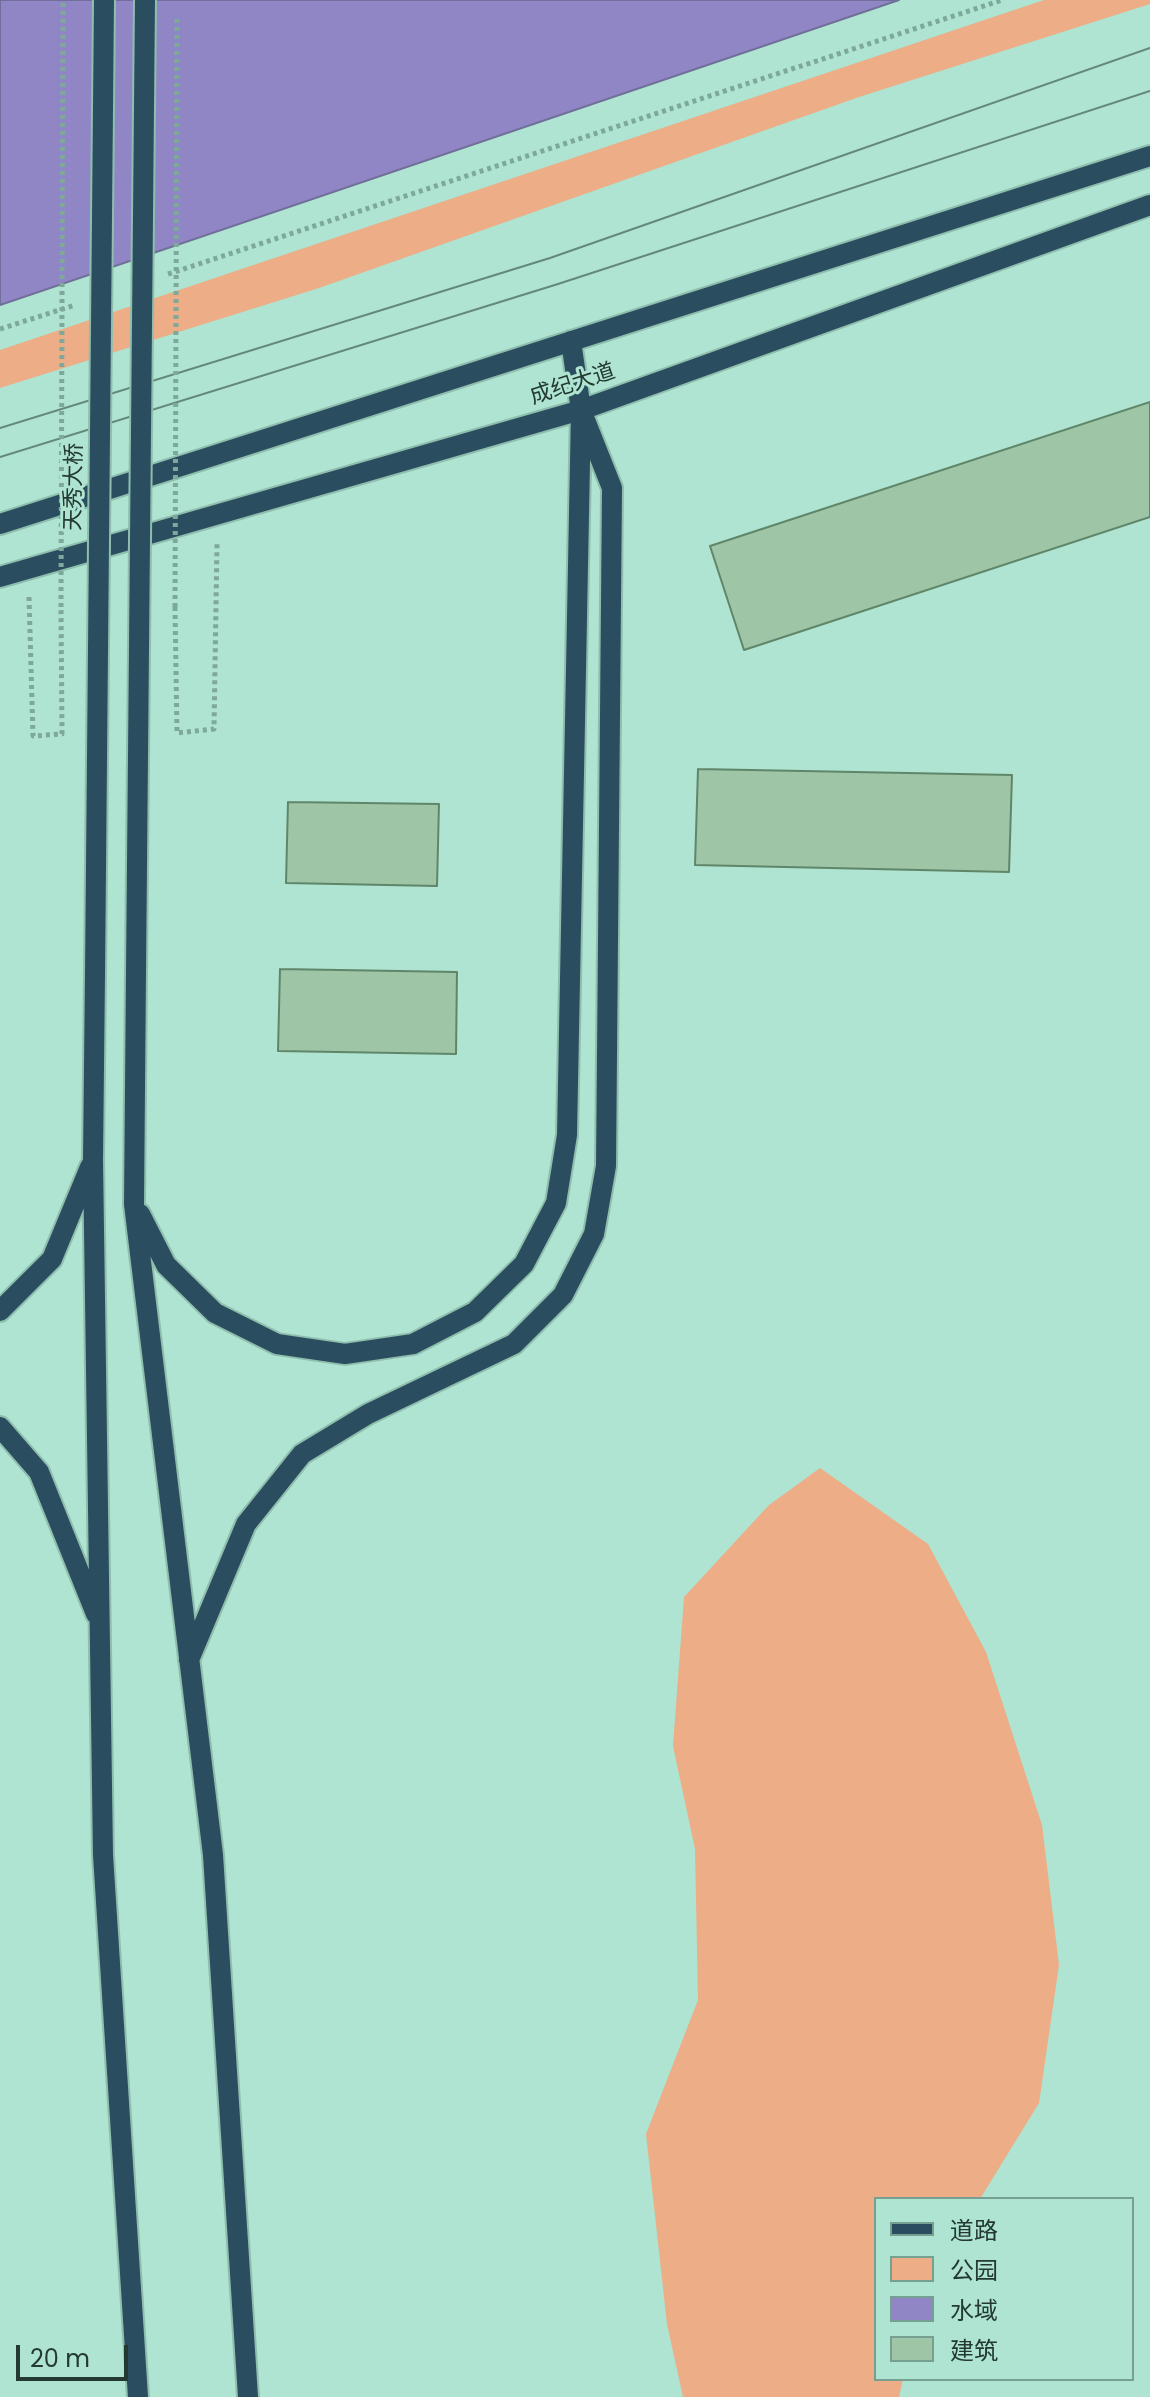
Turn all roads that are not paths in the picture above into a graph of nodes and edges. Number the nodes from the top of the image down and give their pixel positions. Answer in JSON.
{"nodes":[{"id":1,"x":104,"y":0,"type":"edge"},
{"id":2,"x":145,"y":0,"type":"edge"},
{"id":3,"x":1150,"y":156,"type":"edge"},
{"id":4,"x":1150,"y":205,"type":"edge"},
{"id":5,"x":571,"y":341,"type":"junction"},
{"id":6,"x":581,"y":410,"type":"junction"},
{"id":7,"x":0,"y":524,"type":"edge"},
{"id":8,"x":0,"y":577,"type":"edge"},
{"id":9,"x":93,"y":1160,"type":"junction"},
{"id":10,"x":134,"y":1204,"type":"junction"},
{"id":11,"x":0,"y":1311,"type":"edge"},
{"id":12,"x":0,"y":1427,"type":"edge"},
{"id":13,"x":100,"y":1624,"type":"junction"},
{"id":14,"x":189,"y":1660,"type":"junction"},
{"id":15,"x":138,"y":2397,"type":"edge"},
{"id":16,"x":248,"y":2397,"type":"edge"}],
"edges":[{"from":1,"to":9,"type":"main road","name":"天秀大桥","bridge":true},
{"from":2,"to":10,"type":"main road","bridge":true},
{"from":3,"to":5,"type":"main road","name":"成纪大道"},
{"from":4,"to":6,"type":"main road","name":"成纪大道"},
{"from":5,"to":6,"type":"main road"},
{"from":5,"to":7,"type":"main road","name":"成纪大道"},
{"from":6,"to":8,"type":"main road","name":"成纪大道"},
{"from":6,"to":10,"type":"main road"},
{"from":6,"to":14,"type":"main road"},
{"from":9,"to":11,"type":"main road"},
{"from":9,"to":13,"type":"main road","name":"天秀大桥"},
{"from":10,"to":14,"type":"main road"},
{"from":12,"to":13,"type":"main road"},
{"from":13,"to":15,"type":"main road","name":"天秀大桥"},
{"from":14,"to":16,"type":"main road"}]}
